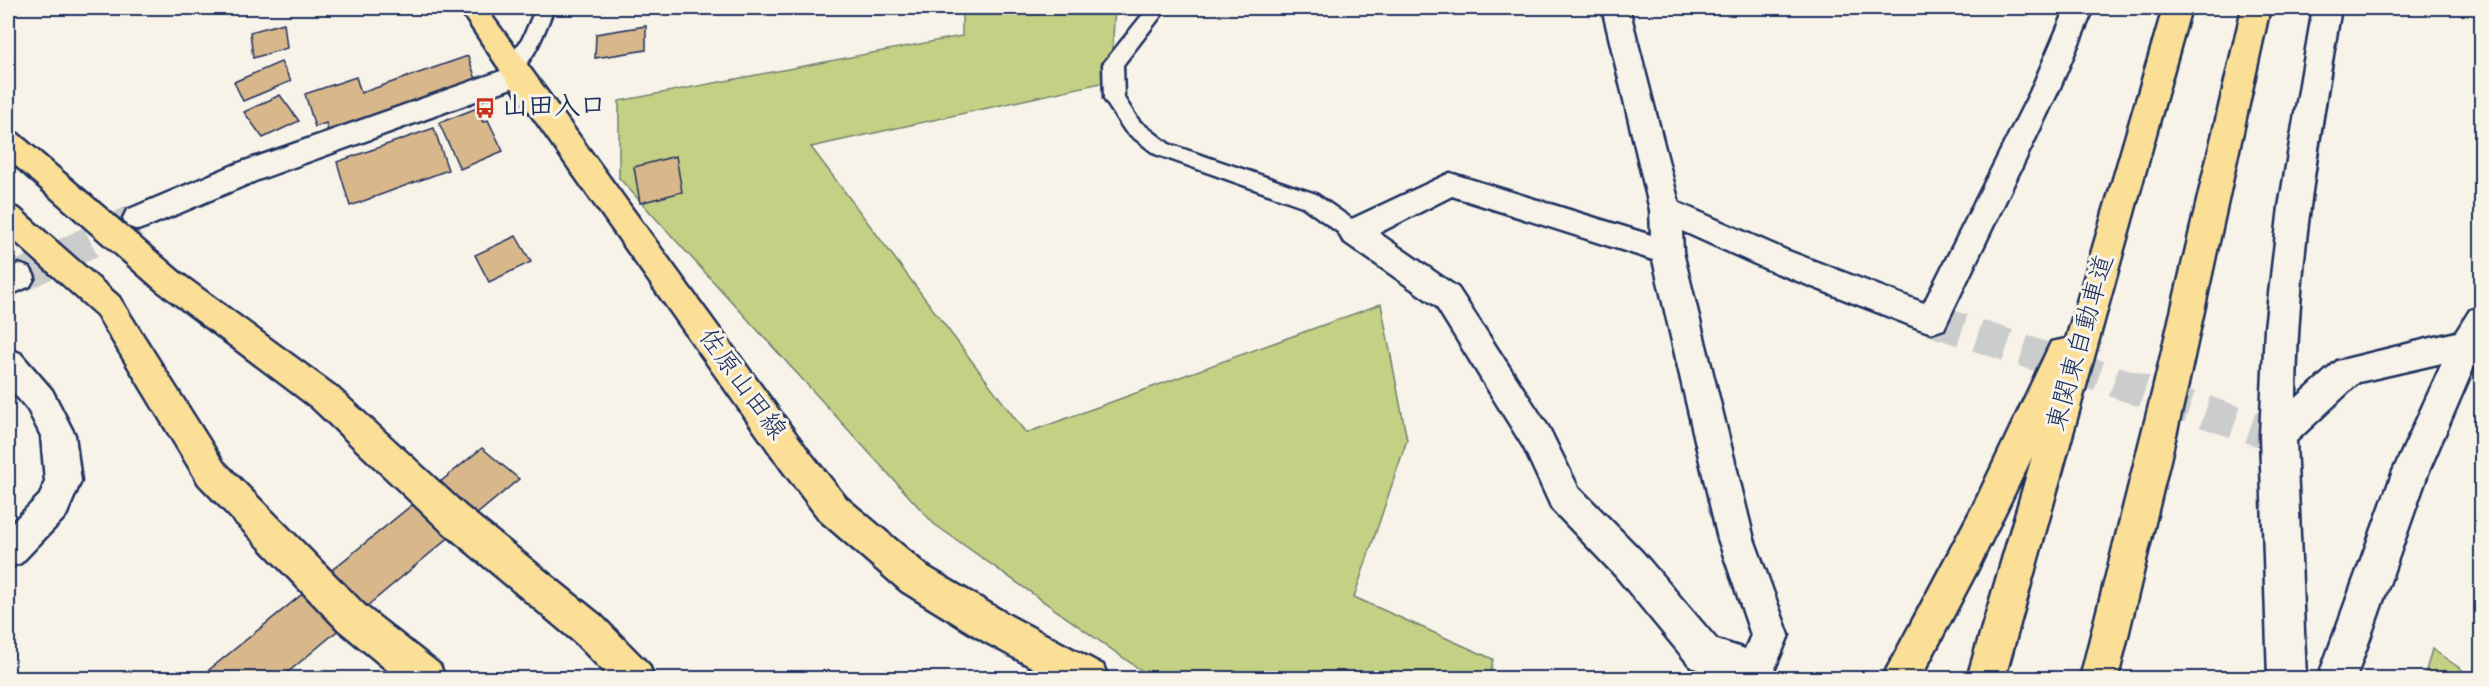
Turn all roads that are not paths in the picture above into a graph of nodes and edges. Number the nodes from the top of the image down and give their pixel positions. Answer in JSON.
{"nodes":[{"id":1,"x":472,"y":8,"type":"edge"},
{"id":2,"x":545,"y":8,"type":"edge"},
{"id":3,"x":1158,"y":8,"type":"edge"},
{"id":4,"x":1615,"y":8,"type":"edge"},
{"id":5,"x":2080,"y":8,"type":"edge"},
{"id":6,"x":2177,"y":8,"type":"edge"},
{"id":7,"x":2256,"y":8,"type":"edge"},
{"id":8,"x":2327,"y":8,"type":"edge"},
{"id":9,"x":516,"y":70,"type":"junction"},
{"id":10,"x":8,"y":142,"type":"edge"},
{"id":11,"x":1665,"y":210,"type":"junction"},
{"id":12,"x":8,"y":217,"type":"edge"},
{"id":13,"x":138,"y":218,"type":"tunnel mouth"},
{"id":14,"x":1354,"y":232,"type":"junction"},
{"id":15,"x":1667,"y":252,"type":"junction"},
{"id":16,"x":2107,"y":256,"type":"junction"},
{"id":17,"x":2474,"y":331,"type":"edge"},
{"id":18,"x":8,"y":363,"type":"edge"},
{"id":19,"x":2277,"y":436,"type":"junction"},
{"id":20,"x":8,"y":550,"type":"edge"},
{"id":21,"x":426,"y":678,"type":"edge"},
{"id":22,"x":635,"y":678,"type":"edge"},
{"id":23,"x":1089,"y":678,"type":"edge"},
{"id":24,"x":1901,"y":678,"type":"edge"},
{"id":25,"x":1986,"y":678,"type":"edge"},
{"id":26,"x":2099,"y":678,"type":"edge"},
{"id":27,"x":2287,"y":678,"type":"edge"},
{"id":28,"x":2337,"y":678,"type":"edge"}],
"edges":[{"from":1,"to":9,"type":"main road","name":"佐原山田線"},
{"from":2,"to":9,"type":"lane"},
{"from":3,"to":14,"type":"lane"},
{"from":4,"to":11,"type":"street"},
{"from":5,"to":11,"type":"street"},
{"from":6,"to":16,"type":"main road","name":"東関東自動車道"},
{"from":7,"to":26,"type":"main road"},
{"from":8,"to":19,"type":"street"},
{"from":9,"to":13,"type":"street"},
{"from":9,"to":23,"type":"main road","name":"佐原山田線"},
{"from":10,"to":22,"type":"main road"},
{"from":11,"to":15,"type":"street"},
{"from":12,"to":21,"type":"main road"},
{"from":14,"to":15,"type":"street"},
{"from":14,"to":15,"type":"street"},
{"from":16,"to":24,"type":"main road"},
{"from":16,"to":25,"type":"main road","name":"東関東自動車道"},
{"from":17,"to":19,"type":"street"},
{"from":17,"to":28,"type":"street"},
{"from":18,"to":20,"type":"street"},
{"from":19,"to":27,"type":"street"}]}
